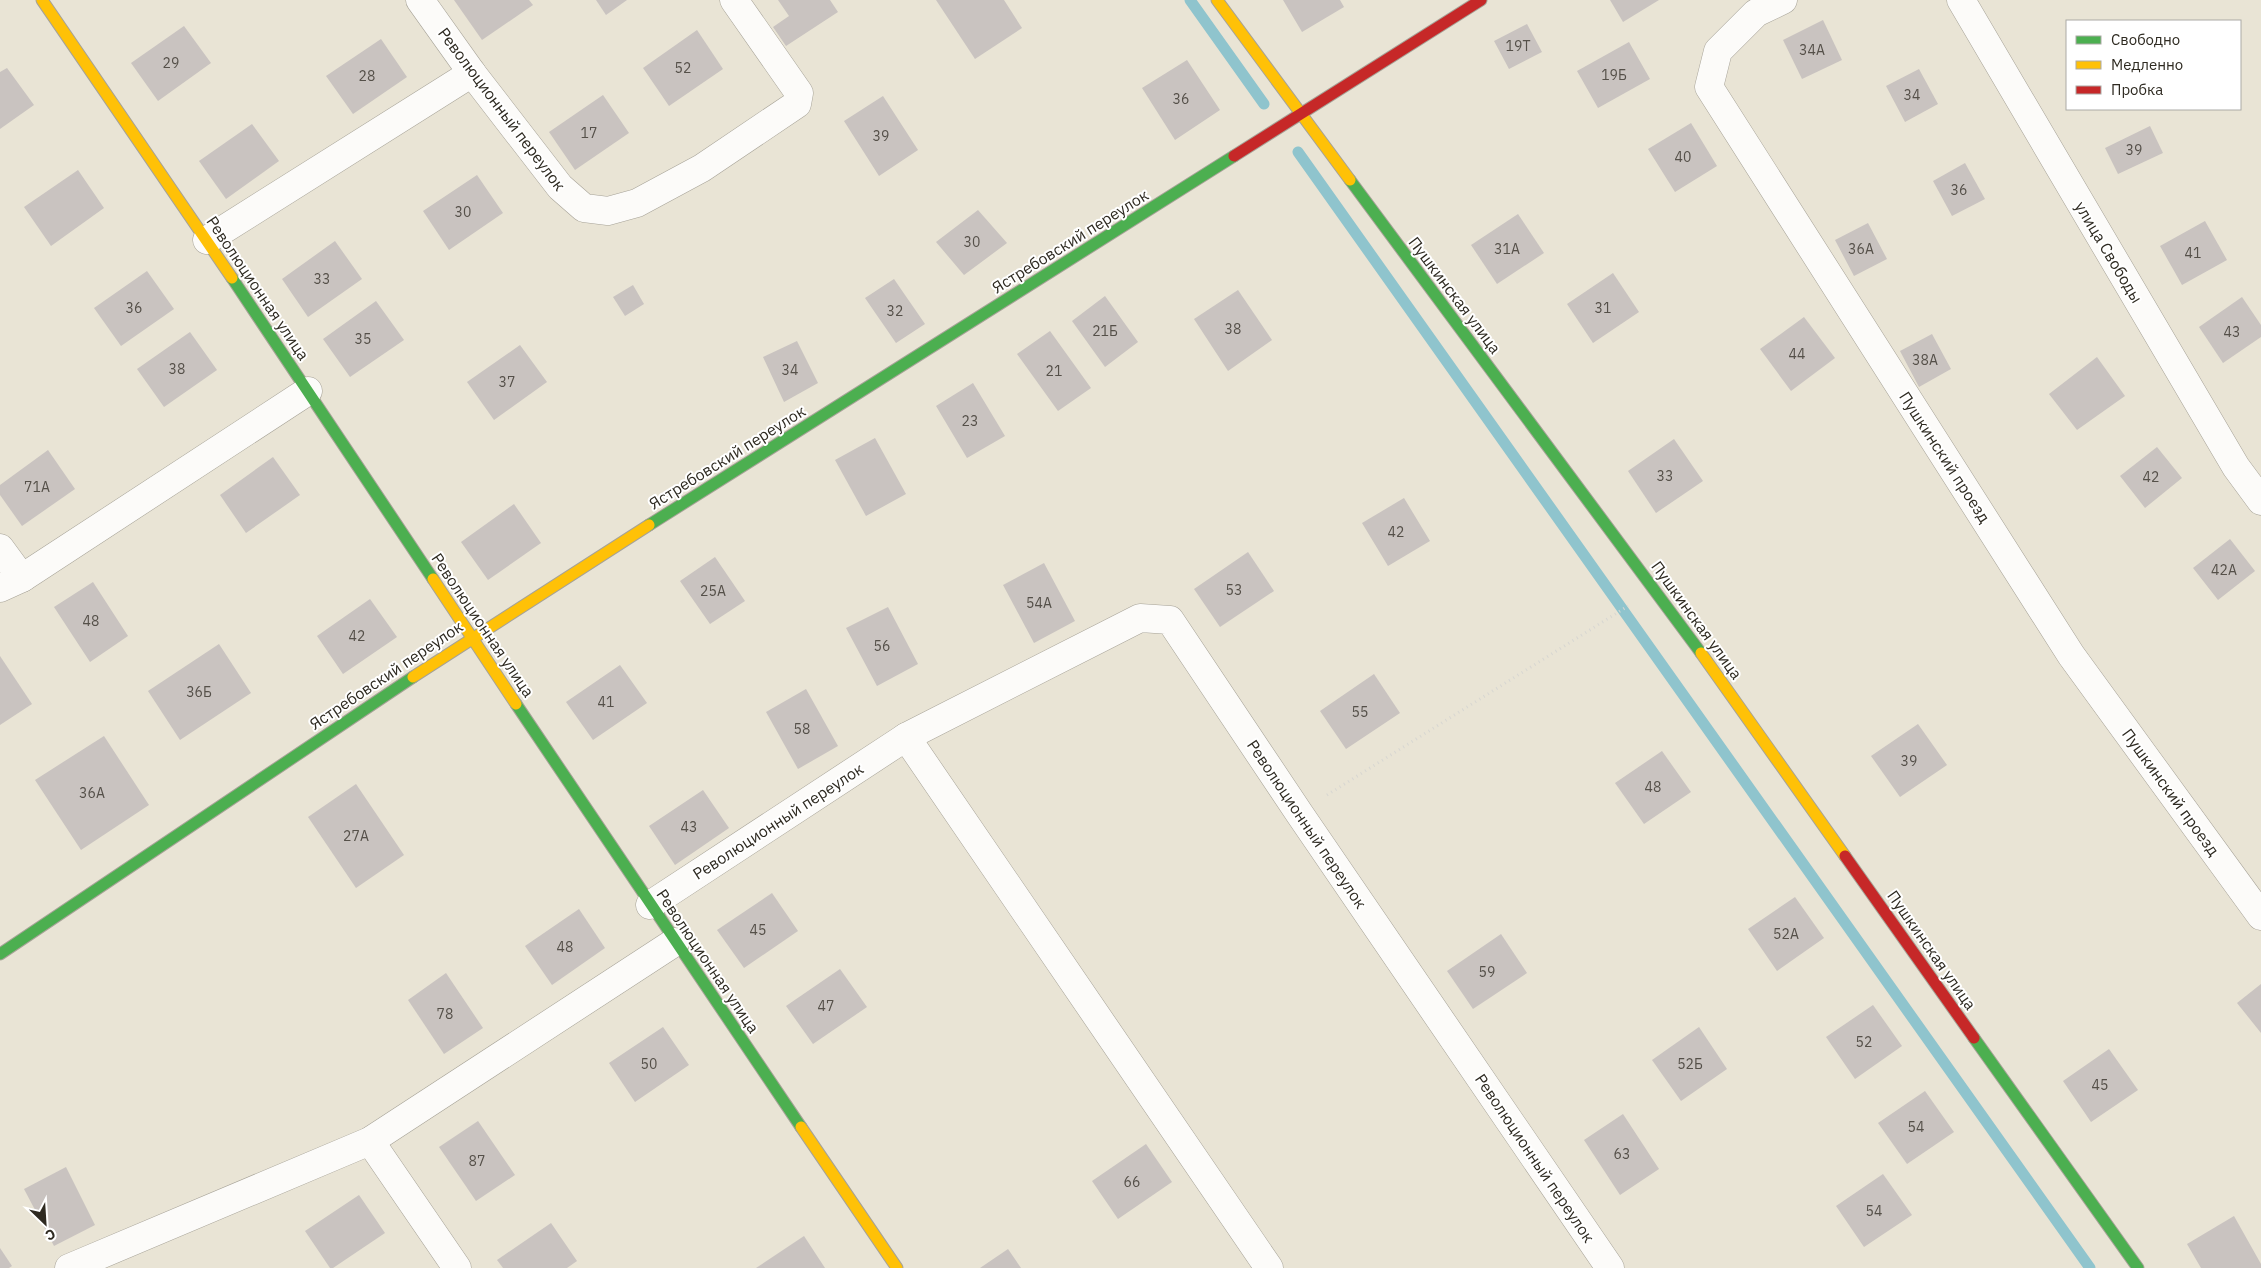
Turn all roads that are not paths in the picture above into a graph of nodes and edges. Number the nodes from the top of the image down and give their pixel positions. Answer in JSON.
{"nodes":[{"id":1,"x":42,"y":0,"type":"edge"},
{"id":2,"x":420,"y":0,"type":"edge"},
{"id":3,"x":734,"y":0,"type":"edge"},
{"id":4,"x":1217,"y":0,"type":"edge"},
{"id":5,"x":1481,"y":0,"type":"edge"},
{"id":6,"x":1782,"y":0,"type":"edge"},
{"id":7,"x":1961,"y":0,"type":"edge"},
{"id":8,"x":472,"y":73,"type":"junction"},
{"id":9,"x":1300,"y":115,"type":"junction"},
{"id":10,"x":207,"y":240,"type":"junction"},
{"id":11,"x":308,"y":391,"type":"junction"},
{"id":12,"x":2261,"y":501,"type":"edge"},
{"id":13,"x":0,"y":548,"type":"edge"},
{"id":14,"x":11,"y":583,"type":"edge"},
{"id":15,"x":472,"y":637,"type":"junction"},
{"id":16,"x":906,"y":737,"type":"junction"},
{"id":17,"x":650,"y":905,"type":"junction"},
{"id":18,"x":2261,"y":916,"type":"edge"},
{"id":19,"x":675,"y":942,"type":"junction"},
{"id":20,"x":0,"y":954,"type":"edge"},
{"id":21,"x":370,"y":1141,"type":"junction"},
{"id":22,"x":69,"y":1268,"type":"edge"},
{"id":23,"x":457,"y":1268,"type":"edge"},
{"id":24,"x":897,"y":1268,"type":"edge"},
{"id":25,"x":1269,"y":1268,"type":"edge"},
{"id":26,"x":1610,"y":1268,"type":"edge"},
{"id":27,"x":2138,"y":1268,"type":"edge"}],
"edges":[{"from":1,"to":10,"type":"street","name":"Революционная улица"},
{"from":2,"to":8,"type":"street","name":"Революционный переулок"},
{"from":3,"to":8,"type":"street","name":"Революционный переулок"},
{"from":4,"to":9,"type":"street","name":"Пушкинская улица"},
{"from":5,"to":9,"type":"street","name":"Ястребовский переулок"},
{"from":6,"to":18,"type":"street","name":"Пушкинский проезд"},
{"from":7,"to":12,"type":"street","name":"улица Свободы"},
{"from":8,"to":10,"type":"street"},
{"from":9,"to":15,"type":"street","name":"Ястребовский переулок"},
{"from":9,"to":27,"type":"street","name":"Пушкинская улица"},
{"from":10,"to":11,"type":"street","name":"Революционная улица"},
{"from":11,"to":14,"type":"street"},
{"from":11,"to":15,"type":"street","name":"Революционная улица"},
{"from":13,"to":14,"type":"street"},
{"from":15,"to":17,"type":"street","name":"Революционная улица"},
{"from":15,"to":20,"type":"street","name":"Ястребовский переулок"},
{"from":16,"to":17,"type":"street","name":"Революционный переулок"},
{"from":16,"to":25,"type":"street"},
{"from":16,"to":26,"type":"street","name":"Революционный переулок"},
{"from":17,"to":19,"type":"street","name":"Революционная улица"},
{"from":19,"to":21,"type":"street"},
{"from":19,"to":24,"type":"street","name":"Революционная улица"},
{"from":21,"to":22,"type":"street"},
{"from":21,"to":23,"type":"street"}]}
